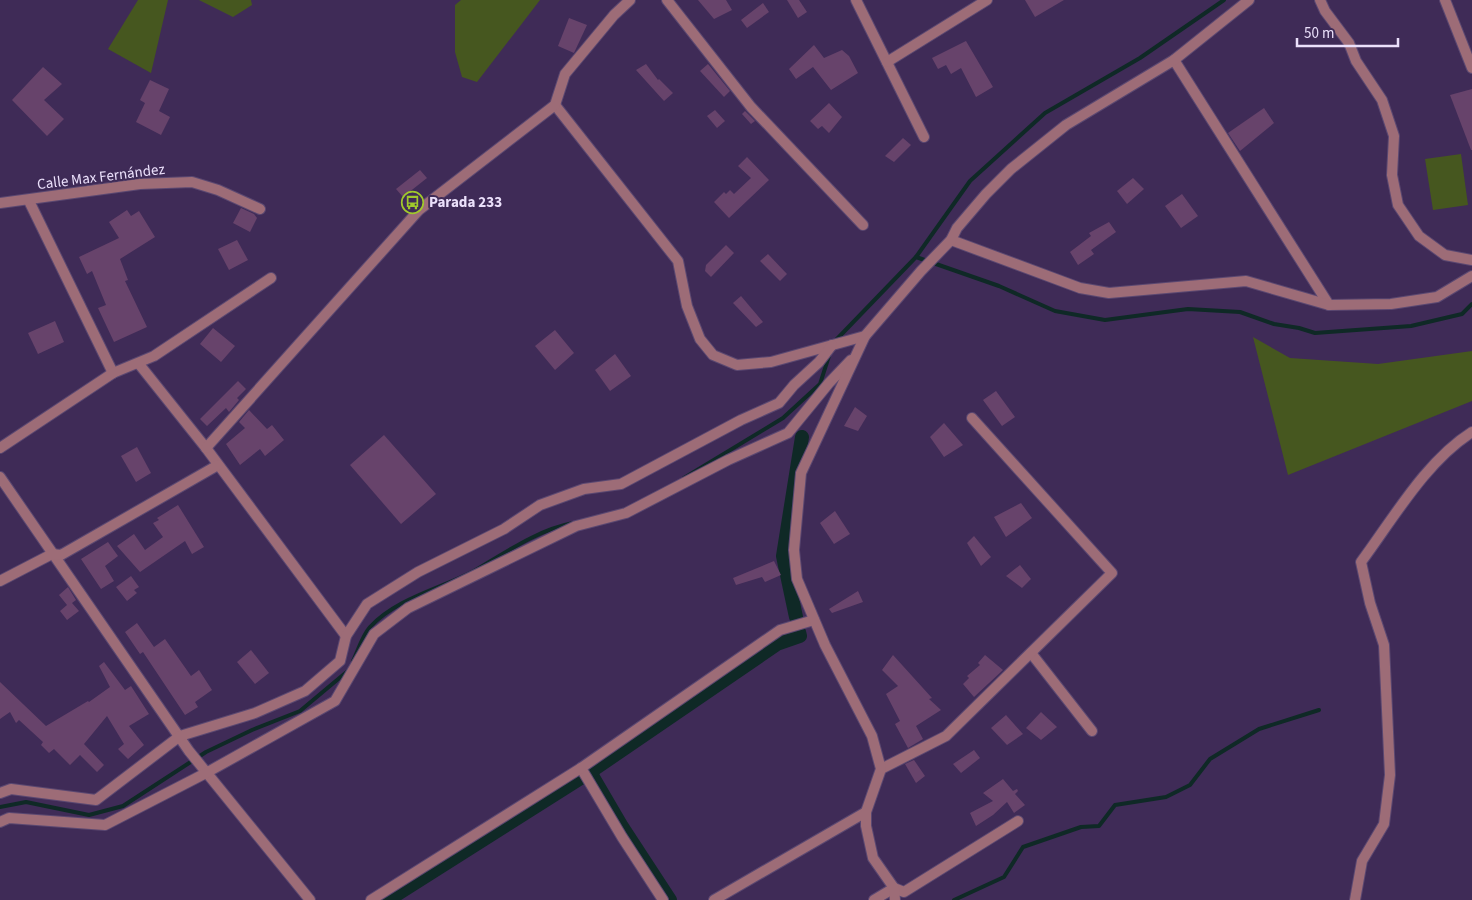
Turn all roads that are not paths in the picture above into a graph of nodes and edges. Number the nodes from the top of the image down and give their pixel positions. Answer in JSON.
{"nodes":[{"id":1,"x":630,"y":0,"type":"edge"},
{"id":2,"x":667,"y":0,"type":"edge"},
{"id":3,"x":856,"y":0,"type":"edge"},
{"id":4,"x":987,"y":0,"type":"edge"},
{"id":5,"x":1249,"y":0,"type":"edge"},
{"id":6,"x":1320,"y":0,"type":"edge"},
{"id":7,"x":1447,"y":1,"type":"edge"},
{"id":8,"x":1174,"y":60,"type":"junction"},
{"id":9,"x":887,"y":62,"type":"junction"},
{"id":10,"x":1472,"y":68,"type":"edge"},
{"id":11,"x":554,"y":105,"type":"junction"},
{"id":12,"x":924,"y":137,"type":"dead end"},
{"id":13,"x":28,"y":201,"type":"junction"},
{"id":14,"x":0,"y":204,"type":"edge"},
{"id":15,"x":260,"y":209,"type":"dead end"},
{"id":16,"x":863,"y":225,"type":"dead end"},
{"id":17,"x":951,"y":240,"type":"junction"},
{"id":18,"x":1472,"y":260,"type":"edge"},
{"id":19,"x":1472,"y":276,"type":"edge"},
{"id":20,"x":270,"y":278,"type":"dead end"},
{"id":21,"x":1329,"y":305,"type":"junction"},
{"id":22,"x":865,"y":336,"type":"junction"},
{"id":23,"x":832,"y":345,"type":"junction"},
{"id":24,"x":857,"y":354,"type":"junction"},
{"id":25,"x":139,"y":364,"type":"junction"},
{"id":26,"x":113,"y":373,"type":"junction"},
{"id":27,"x":972,"y":418,"type":"dead end"},
{"id":28,"x":1472,"y":432,"type":"edge"},
{"id":29,"x":0,"y":448,"type":"edge"},
{"id":30,"x":206,"y":448,"type":"junction"},
{"id":31,"x":218,"y":465,"type":"junction"},
{"id":32,"x":0,"y":477,"type":"edge"},
{"id":33,"x":52,"y":554,"type":"junction"},
{"id":34,"x":0,"y":581,"type":"edge"},
{"id":35,"x":814,"y":620,"type":"junction"},
{"id":36,"x":346,"y":636,"type":"junction"},
{"id":37,"x":1031,"y":653,"type":"junction"},
{"id":38,"x":1092,"y":731,"type":"dead end"},
{"id":39,"x":180,"y":736,"type":"junction"},
{"id":40,"x":581,"y":768,"type":"junction"},
{"id":41,"x":881,"y":769,"type":"junction"},
{"id":42,"x":203,"y":770,"type":"junction"},
{"id":43,"x":0,"y":793,"type":"edge"},
{"id":44,"x":866,"y":812,"type":"junction"},
{"id":45,"x":1018,"y":821,"type":"dead end"},
{"id":46,"x":0,"y":822,"type":"edge"},
{"id":47,"x":894,"y":888,"type":"junction"},
{"id":48,"x":310,"y":900,"type":"edge"},
{"id":49,"x":371,"y":900,"type":"edge"},
{"id":50,"x":663,"y":900,"type":"edge"},
{"id":51,"x":714,"y":900,"type":"edge"},
{"id":52,"x":874,"y":900,"type":"edge"},
{"id":53,"x":895,"y":900,"type":"edge"},
{"id":54,"x":1356,"y":900,"type":"edge"}],
"edges":[{"from":1,"to":11,"type":"street"},
{"from":2,"to":16,"type":"street"},
{"from":3,"to":9,"type":"street"},
{"from":4,"to":9,"type":"street"},
{"from":5,"to":8,"type":"street"},
{"from":6,"to":18,"type":"street"},
{"from":7,"to":10,"type":"street"},
{"from":8,"to":17,"type":"street"},
{"from":8,"to":21,"type":"street"},
{"from":9,"to":12,"type":"street"},
{"from":11,"to":23,"type":"street"},
{"from":11,"to":30,"type":"street"},
{"from":13,"to":14,"type":"street","name":"Calle Max Fernández"},
{"from":13,"to":15,"type":"street","name":"Calle Max Fernández"},
{"from":13,"to":26,"type":"street"},
{"from":17,"to":21,"type":"street"},
{"from":17,"to":22,"type":"street"},
{"from":19,"to":21,"type":"street"},
{"from":20,"to":25,"type":"street"},
{"from":22,"to":23,"type":"street"},
{"from":22,"to":24,"type":"street"},
{"from":23,"to":36,"type":"street"},
{"from":24,"to":35,"type":"street"},
{"from":24,"to":42,"type":"street"},
{"from":25,"to":26,"type":"street"},
{"from":25,"to":30,"type":"street"},
{"from":26,"to":29,"type":"street"},
{"from":27,"to":37,"type":"street"},
{"from":28,"to":54,"type":"street"},
{"from":30,"to":31,"type":"street"},
{"from":31,"to":33,"type":"street"},
{"from":31,"to":36,"type":"street"},
{"from":32,"to":33,"type":"street"},
{"from":33,"to":34,"type":"street"},
{"from":33,"to":39,"type":"street"},
{"from":35,"to":40,"type":"street"},
{"from":35,"to":41,"type":"street"},
{"from":36,"to":39,"type":"street"},
{"from":37,"to":38,"type":"street"},
{"from":37,"to":41,"type":"street"},
{"from":39,"to":42,"type":"street"},
{"from":39,"to":43,"type":"street"},
{"from":40,"to":49,"type":"street"},
{"from":40,"to":50,"type":"street"},
{"from":41,"to":44,"type":"street"},
{"from":42,"to":46,"type":"street"},
{"from":42,"to":48,"type":"street"},
{"from":44,"to":47,"type":"street"},
{"from":44,"to":51,"type":"street"},
{"from":45,"to":47,"type":"street"},
{"from":47,"to":52,"type":"street"},
{"from":47,"to":53,"type":"street"}]}
